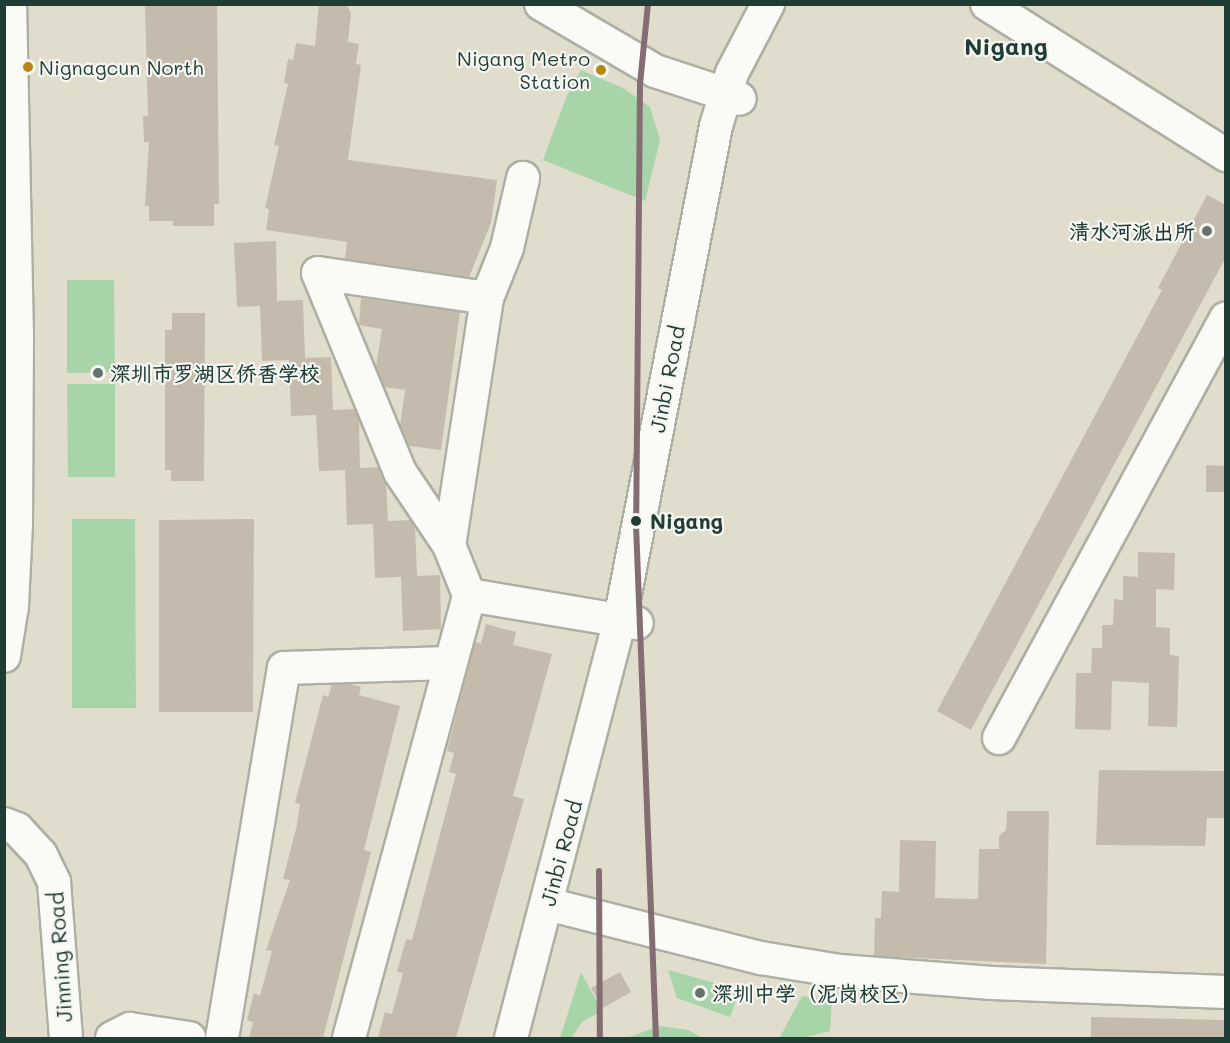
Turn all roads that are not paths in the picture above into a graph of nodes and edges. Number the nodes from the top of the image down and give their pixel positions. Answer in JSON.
{"nodes":[{"id":1,"x":10,"y":4,"type":"edge"},
{"id":2,"x":541,"y":4,"type":"edge"},
{"id":3,"x":768,"y":4,"type":"edge"},
{"id":4,"x":785,"y":4,"type":"edge"},
{"id":5,"x":987,"y":4,"type":"edge"},
{"id":6,"x":733,"y":97,"type":"junction"},
{"id":7,"x":1223,"y":147,"type":"edge"},
{"id":8,"x":523,"y":178,"type":"dead end"},
{"id":9,"x":487,"y":298,"type":"junction"},
{"id":10,"x":1226,"y":318,"type":"edge"},
{"id":11,"x":11,"y":336,"type":"edge"},
{"id":12,"x":449,"y":545,"type":"junction"},
{"id":13,"x":469,"y":595,"type":"junction"},
{"id":14,"x":629,"y":621,"type":"junction"},
{"id":15,"x":4,"y":657,"type":"edge"},
{"id":16,"x":450,"y":663,"type":"junction"},
{"id":17,"x":999,"y":738,"type":"dead end"},
{"id":18,"x":4,"y":824,"type":"edge"},
{"id":19,"x":4,"y":843,"type":"edge"},
{"id":20,"x":556,"y":906,"type":"junction"},
{"id":21,"x":1226,"y":992,"type":"edge"},
{"id":22,"x":49,"y":1038,"type":"edge"},
{"id":23,"x":66,"y":1038,"type":"edge"},
{"id":24,"x":112,"y":1038,"type":"edge"},
{"id":25,"x":189,"y":1038,"type":"edge"},
{"id":26,"x":222,"y":1038,"type":"edge"},
{"id":27,"x":349,"y":1038,"type":"edge"},
{"id":28,"x":511,"y":1038,"type":"edge"},
{"id":29,"x":531,"y":1038,"type":"edge"}],
"edges":[{"from":1,"to":11,"type":"street"},
{"from":2,"to":6,"type":"street"},
{"from":3,"to":6,"type":"street","name":"Jinbi Road"},
{"from":4,"to":6,"type":"street","name":"Jinbi Road"},
{"from":5,"to":7,"type":"street"},
{"from":6,"to":14,"type":"street","name":"Jinbi Road"},
{"from":8,"to":9,"type":"street"},
{"from":9,"to":12,"type":"street"},
{"from":9,"to":12,"type":"street"},
{"from":10,"to":17,"type":"street"},
{"from":11,"to":15,"type":"street"},
{"from":12,"to":13,"type":"street"},
{"from":13,"to":14,"type":"street"},
{"from":13,"to":16,"type":"street"},
{"from":14,"to":20,"type":"street","name":"Jinbi Road"},
{"from":16,"to":26,"type":"street"},
{"from":16,"to":27,"type":"street"},
{"from":18,"to":23,"type":"street","name":"Jinning Road"},
{"from":19,"to":22,"type":"street","name":"Jinning Road"},
{"from":20,"to":21,"type":"street"},
{"from":20,"to":28,"type":"street","name":"Jinbi Road"},
{"from":20,"to":29,"type":"street","name":"Jinbi Road"},
{"from":24,"to":25,"type":"street"}]}
